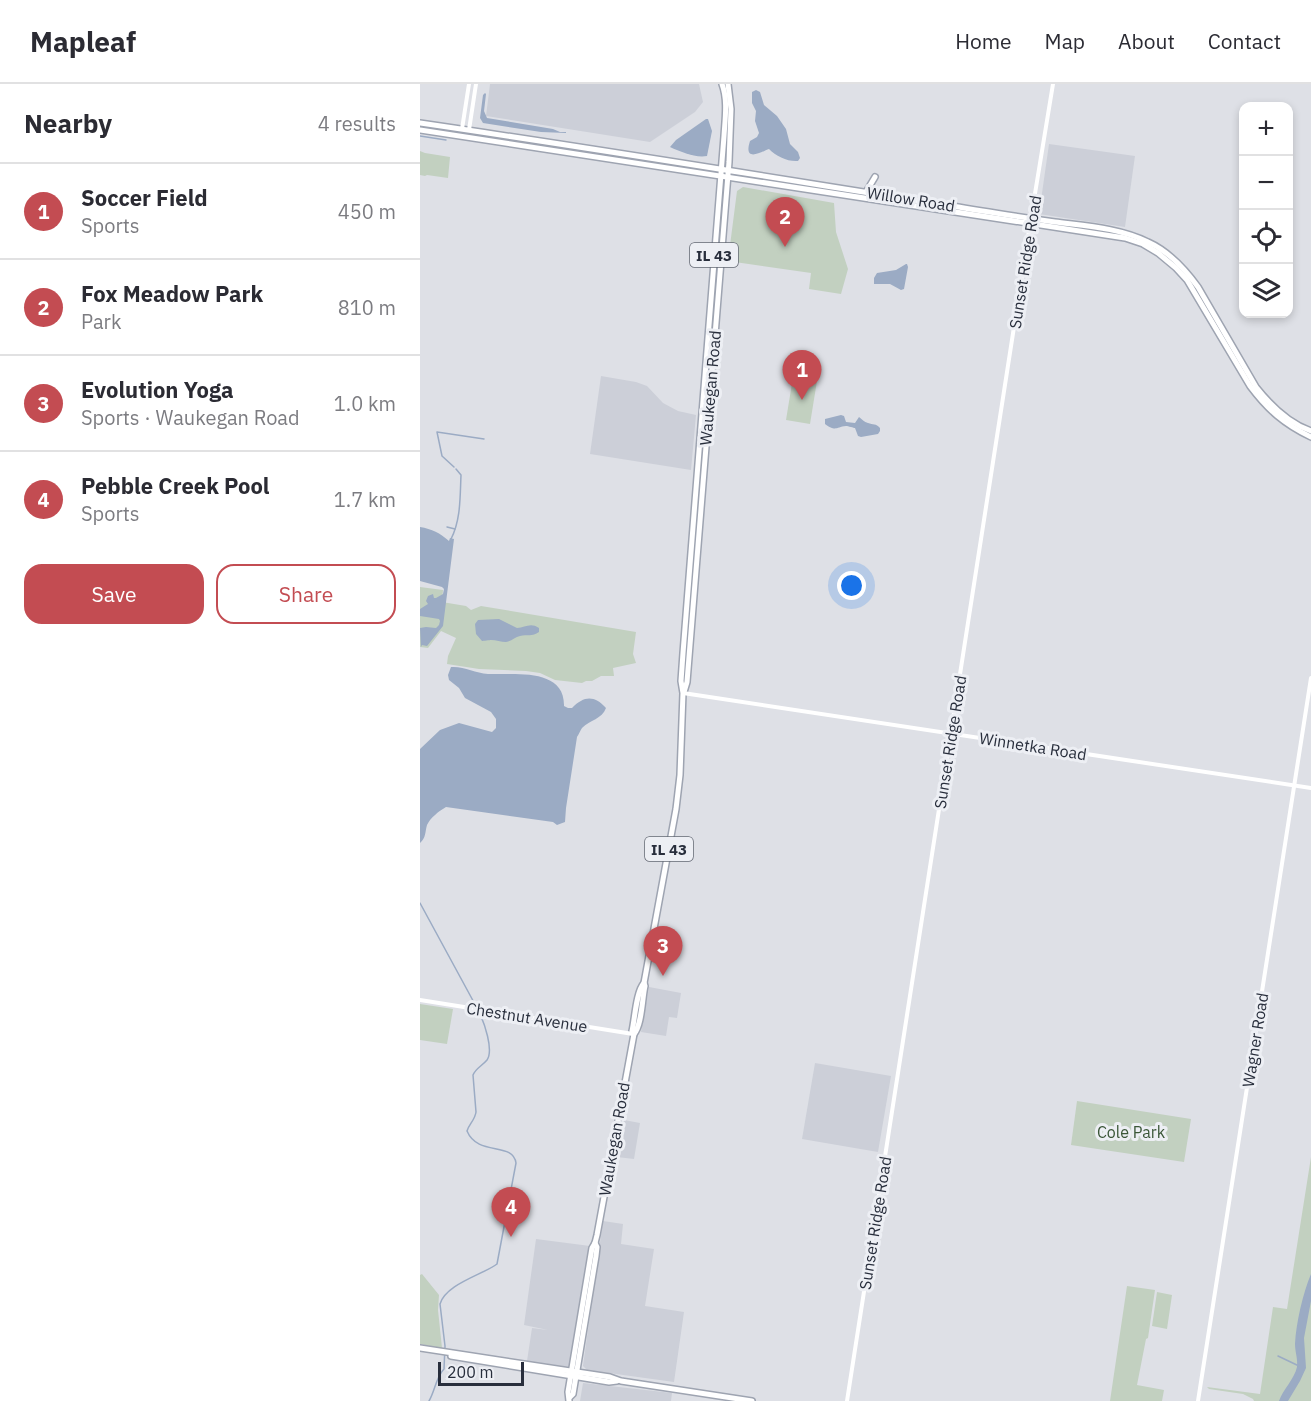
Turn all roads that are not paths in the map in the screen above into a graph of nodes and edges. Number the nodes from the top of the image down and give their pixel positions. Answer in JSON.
{"nodes":[{"id":1,"x":469,"y":84,"type":"edge"},
{"id":2,"x":476,"y":84,"type":"edge"},
{"id":3,"x":722,"y":84,"type":"edge"},
{"id":4,"x":728,"y":84,"type":"edge"},
{"id":5,"x":1053,"y":84,"type":"edge"},
{"id":6,"x":420,"y":123,"type":"edge"},
{"id":7,"x":462,"y":129,"type":"junction"},
{"id":8,"x":420,"y":130,"type":"edge"},
{"id":9,"x":469,"y":130,"type":"junction"},
{"id":10,"x":464,"y":136,"type":"junction"},
{"id":11,"x":721,"y":172,"type":"junction"},
{"id":12,"x":728,"y":173,"type":"junction"},
{"id":13,"x":875,"y":177,"type":"dead end"},
{"id":14,"x":866,"y":192,"type":"junction"},
{"id":15,"x":1030,"y":221,"type":"junction"},
{"id":16,"x":1311,"y":431,"type":"edge"},
{"id":17,"x":1311,"y":437,"type":"edge"},
{"id":18,"x":700,"y":477,"type":"junction"},
{"id":19,"x":1311,"y":678,"type":"edge"},
{"id":20,"x":683,"y":693,"type":"junction"},
{"id":21,"x":951,"y":734,"type":"junction"},
{"id":22,"x":1294,"y":786,"type":"junction"},
{"id":23,"x":1311,"y":788,"type":"edge"},
{"id":24,"x":420,"y":1000,"type":"edge"},
{"id":25,"x":633,"y":1034,"type":"junction"},
{"id":26,"x":420,"y":1350,"type":"edge"},
{"id":27,"x":577,"y":1360,"type":"junction"},
{"id":28,"x":561,"y":1372,"type":"junction"},
{"id":29,"x":574,"y":1374,"type":"junction"},
{"id":30,"x":586,"y":1376,"type":"junction"},
{"id":31,"x":572,"y":1387,"type":"junction"},
{"id":32,"x":570,"y":1399,"type":"edge"},
{"id":33,"x":752,"y":1401,"type":"edge"},
{"id":34,"x":847,"y":1401,"type":"edge"},
{"id":35,"x":1198,"y":1401,"type":"edge"}],
"edges":[{"from":1,"to":7,"type":"street"},
{"from":2,"to":9,"type":"street"},
{"from":3,"to":11,"type":"main road","name":"Waukegan Road","number":"IL 43"},
{"from":4,"to":12,"type":"main road","name":"Waukegan Road","number":"IL 43"},
{"from":5,"to":15,"type":"street","name":"Sunset Ridge Road"},
{"from":6,"to":7,"type":"main road","name":"Willow Road"},
{"from":7,"to":9,"type":"main road","name":"Willow Road"},
{"from":7,"to":10,"type":"main road"},
{"from":8,"to":10,"type":"main road","name":"Willow Road"},
{"from":9,"to":10,"type":"main road"},
{"from":9,"to":11,"type":"main road","name":"Willow Road"},
{"from":10,"to":11,"type":"main road","name":"Willow Road"},
{"from":11,"to":12,"type":"main road","name":"Willow Road"},
{"from":11,"to":18,"type":"main road","name":"Waukegan Road","number":"IL 43"},
{"from":12,"to":14,"type":"main road","name":"Willow Road"},
{"from":12,"to":15,"type":"main road","name":"Willow Road"},
{"from":12,"to":18,"type":"main road","name":"Waukegan Road","number":"IL 43"},
{"from":13,"to":14,"type":"main road"},
{"from":14,"to":15,"type":"main road","name":"Willow Road"},
{"from":15,"to":16,"type":"main road","name":"Willow Road"},
{"from":15,"to":17,"type":"main road","name":"Willow Road"},
{"from":15,"to":21,"type":"street","name":"Sunset Ridge Road"},
{"from":18,"to":20,"type":"main road","name":"Waukegan Road","number":"IL 43"},
{"from":19,"to":22,"type":"street","name":"Wagner Road"},
{"from":20,"to":21,"type":"street","name":"Winnetka Road"},
{"from":20,"to":25,"type":"main road","name":"Waukegan Road","number":"IL 43"},
{"from":21,"to":22,"type":"street","name":"Winnetka Road"},
{"from":21,"to":34,"type":"street","name":"Sunset Ridge Road"},
{"from":22,"to":23,"type":"street","name":"Winnetka Road"},
{"from":22,"to":35,"type":"street","name":"Wagner Road"},
{"from":24,"to":25,"type":"street","name":"Chestnut Avenue"},
{"from":25,"to":27,"type":"main road","name":"Waukegan Road","number":"IL 43"},
{"from":26,"to":28,"type":"main road"},
{"from":27,"to":28,"type":"main road"},
{"from":27,"to":29,"type":"main road","name":"Waukegan Road","number":"IL 43"},
{"from":27,"to":30,"type":"main road"},
{"from":28,"to":29,"type":"main road"},
{"from":28,"to":31,"type":"main road"},
{"from":29,"to":30,"type":"main road"},
{"from":29,"to":31,"type":"main road","name":"Waukegan Road","number":"IL 43"},
{"from":30,"to":31,"type":"main road"},
{"from":30,"to":33,"type":"main road"},
{"from":31,"to":32,"type":"main road","name":"Waukegan Road","number":"IL 43"}]}
